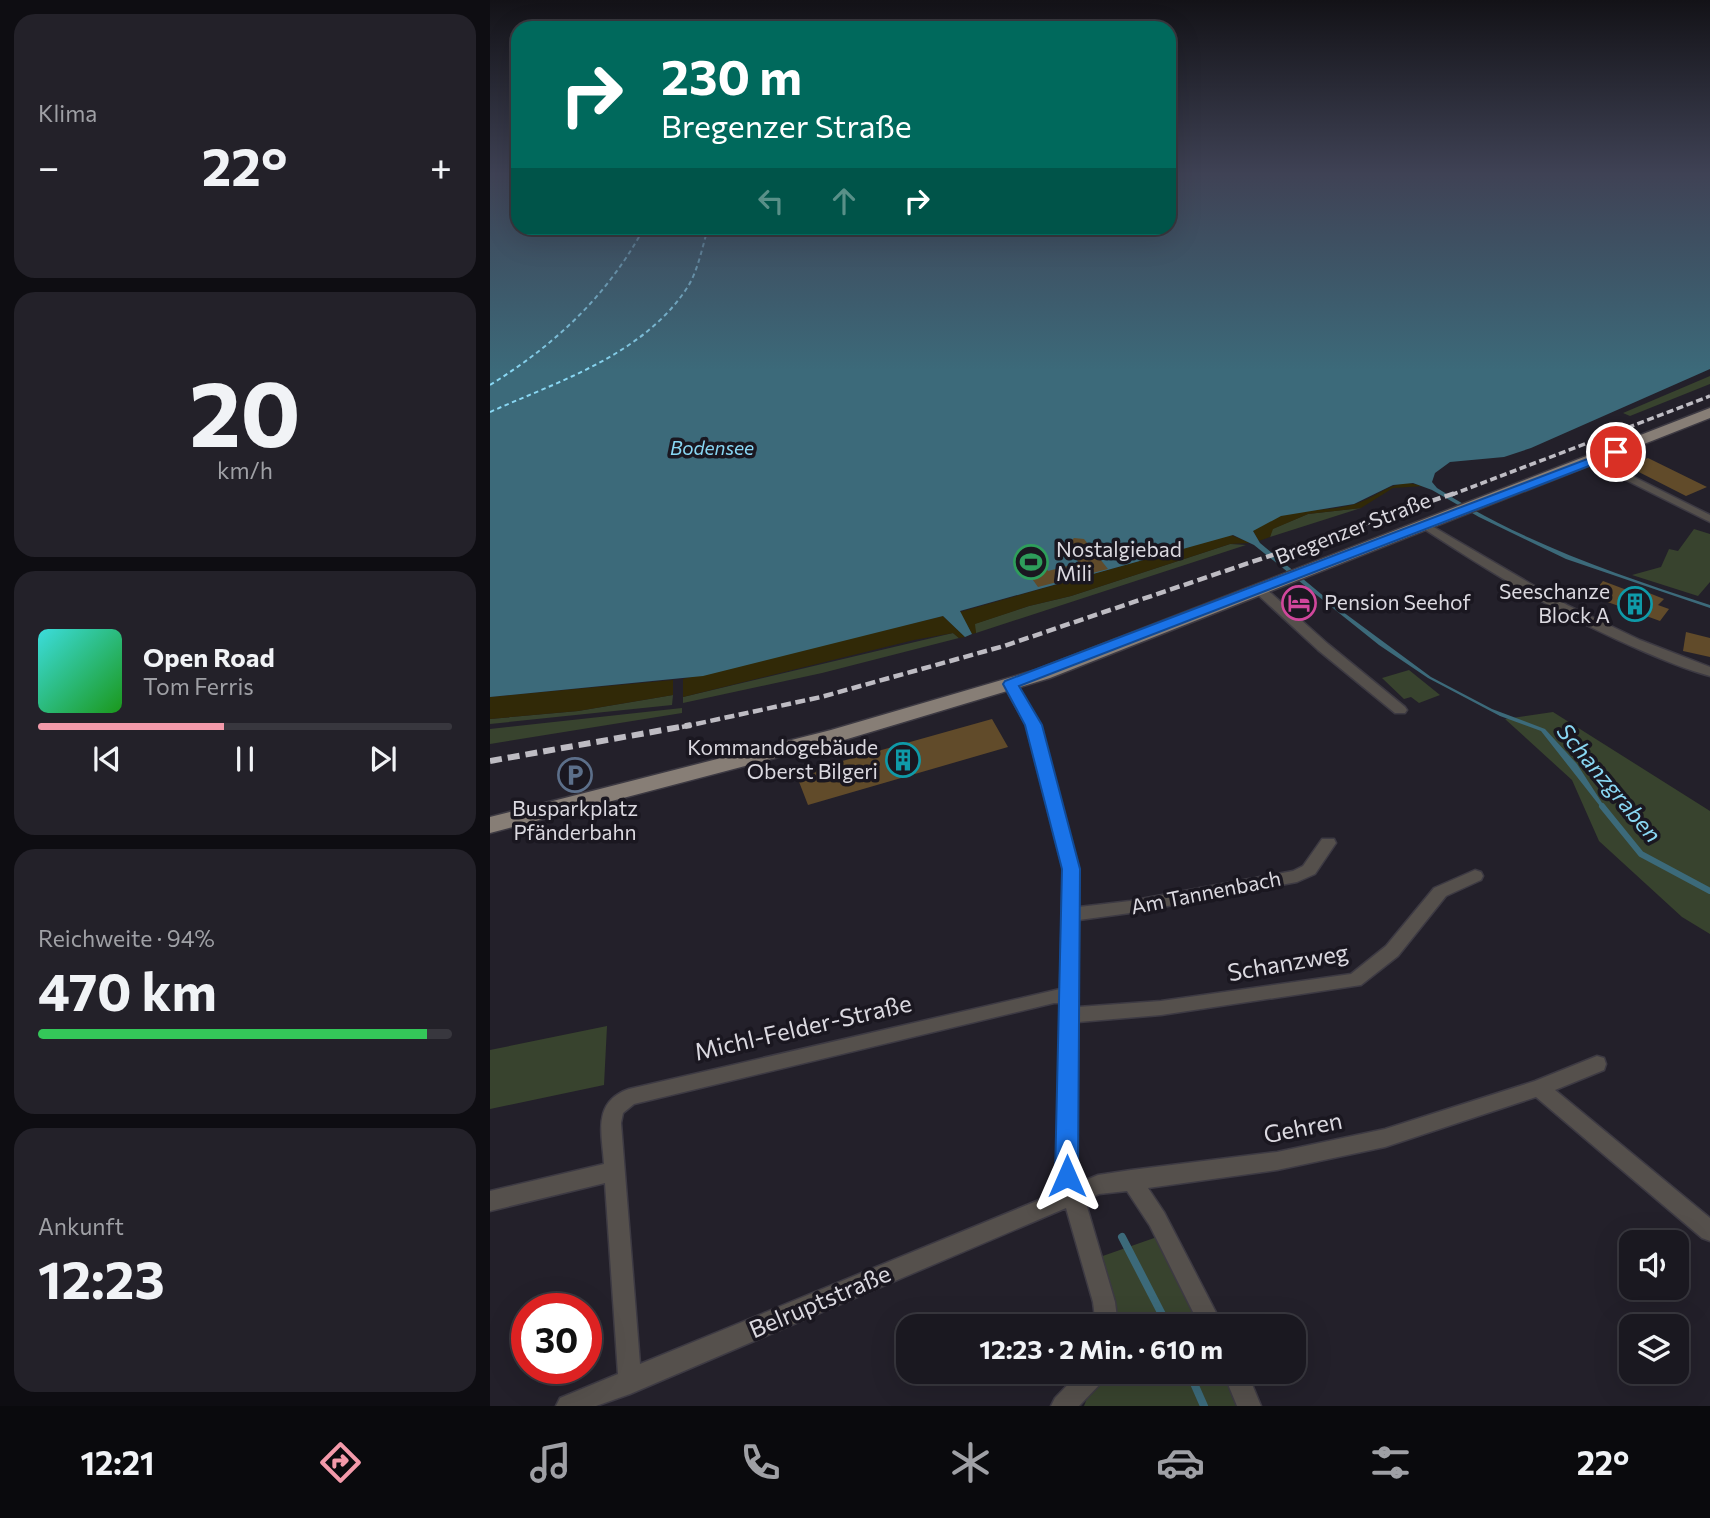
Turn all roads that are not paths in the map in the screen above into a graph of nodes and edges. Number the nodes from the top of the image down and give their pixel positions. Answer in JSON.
{"nodes":[{"id":1,"x":1710,"y":413,"type":"edge"},
{"id":2,"x":1594,"y":460,"type":"junction"},
{"id":3,"x":1710,"y":519,"type":"edge"},
{"id":4,"x":1425,"y":525,"type":"junction"},
{"id":5,"x":1260,"y":590,"type":"junction"},
{"id":6,"x":1710,"y":672,"type":"edge"},
{"id":7,"x":1010,"y":684,"type":"junction"},
{"id":8,"x":1400,"y":709,"type":"dead end"},
{"id":9,"x":490,"y":825,"type":"edge"},
{"id":10,"x":1328,"y":844,"type":"dead end"},
{"id":11,"x":1475,"y":876,"type":"dead end"},
{"id":12,"x":1070,"y":915,"type":"junction"},
{"id":13,"x":1069,"y":1005,"type":"junction"},
{"id":14,"x":1597,"y":1064,"type":"dead end"},
{"id":15,"x":1539,"y":1087,"type":"junction"},
{"id":16,"x":617,"y":1171,"type":"junction"},
{"id":17,"x":1131,"y":1179,"type":"junction"},
{"id":18,"x":1072,"y":1196,"type":"junction"},
{"id":19,"x":490,"y":1200,"type":"edge"},
{"id":20,"x":1710,"y":1231,"type":"edge"},
{"id":21,"x":1105,"y":1314,"type":"edge"},
{"id":22,"x":1206,"y":1314,"type":"edge"},
{"id":23,"x":630,"y":1382,"type":"junction"},
{"id":24,"x":1084,"y":1384,"type":"edge"},
{"id":25,"x":1240,"y":1384,"type":"edge"},
{"id":26,"x":568,"y":1406,"type":"edge"},
{"id":27,"x":1063,"y":1406,"type":"edge"},
{"id":28,"x":1249,"y":1406,"type":"edge"}],
"edges":[{"from":1,"to":2,"type":"main road","name":"Bregenzer Straße"},
{"from":2,"to":3,"type":"street"},
{"from":2,"to":4,"type":"main road","name":"Bregenzer Straße"},
{"from":4,"to":5,"type":"main road","name":"Bregenzer Straße"},
{"from":4,"to":6,"type":"street"},
{"from":5,"to":7,"type":"main road","name":"Bregenzer Straße"},
{"from":5,"to":8,"type":"street"},
{"from":7,"to":9,"type":"main road","name":"Bregenzer Straße"},
{"from":7,"to":12,"type":"street"},
{"from":10,"to":12,"type":"street","name":"Am Tannenbach"},
{"from":11,"to":13,"type":"street","name":"Schanzweg"},
{"from":12,"to":13,"type":"street"},
{"from":13,"to":16,"type":"street","name":"Michl-Felder-Straße"},
{"from":13,"to":18,"type":"street"},
{"from":14,"to":15,"type":"street","name":"Gehren"},
{"from":15,"to":17,"type":"street","name":"Gehren"},
{"from":15,"to":20,"type":"street"},
{"from":16,"to":19,"type":"street"},
{"from":16,"to":23,"type":"street","name":"Michl-Felder-Straße"},
{"from":17,"to":18,"type":"street","name":"Gehren"},
{"from":17,"to":22,"type":"street"},
{"from":18,"to":21,"type":"street"},
{"from":18,"to":23,"type":"street","name":"Belruptstraße"},
{"from":23,"to":26,"type":"street","name":"Belruptstraße"},
{"from":24,"to":27,"type":"street"},
{"from":25,"to":28,"type":"street"}]}
